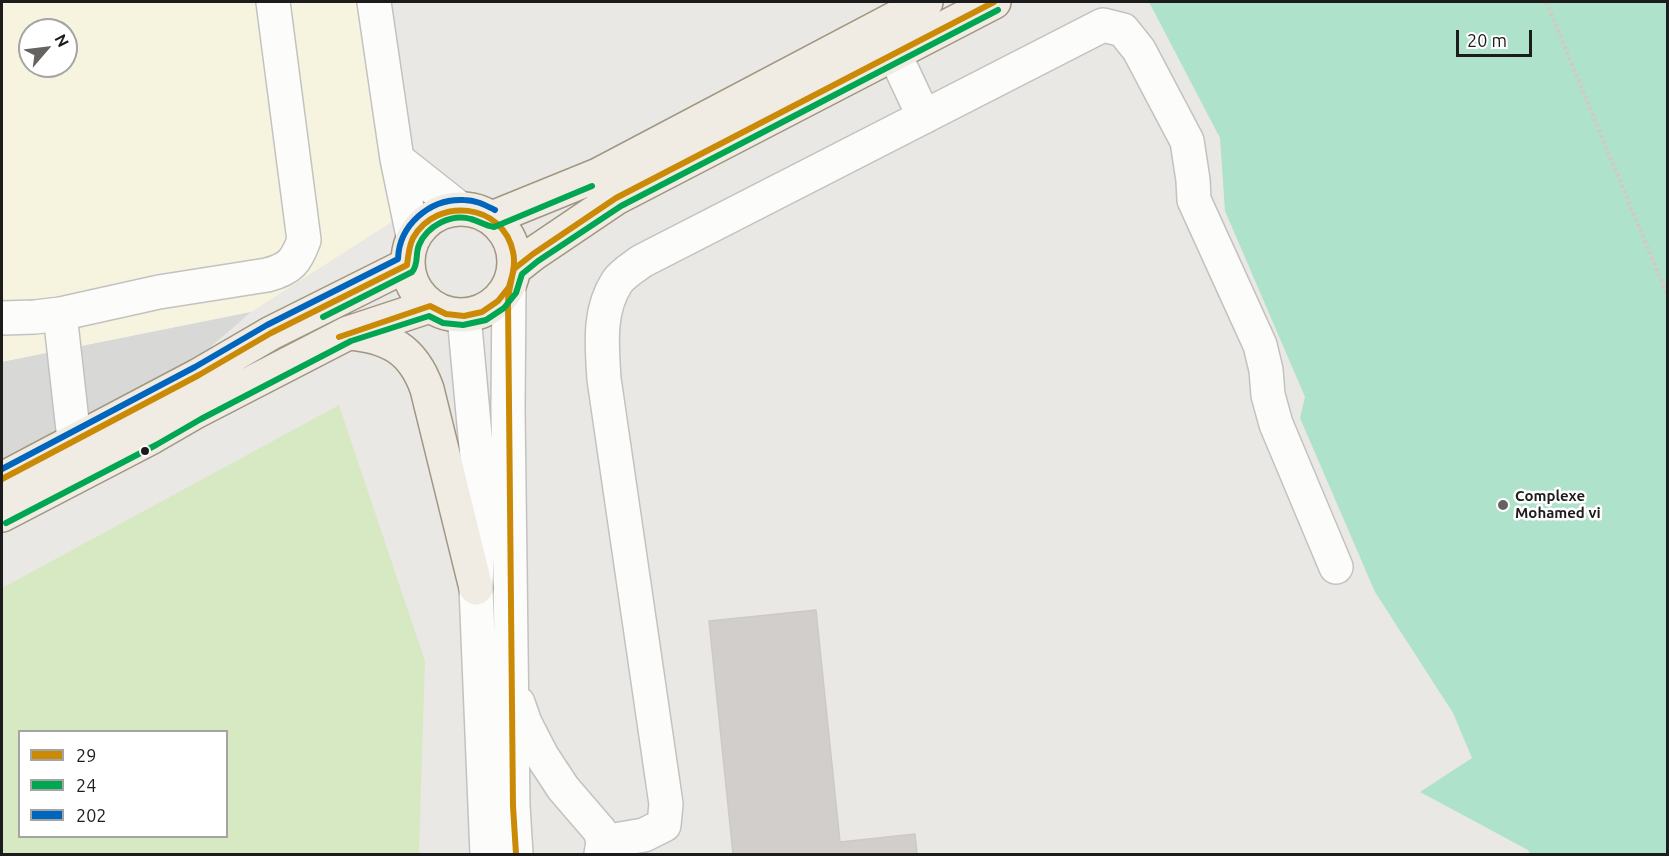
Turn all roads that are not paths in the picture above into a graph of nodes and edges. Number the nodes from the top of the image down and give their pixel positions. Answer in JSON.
{"nodes":[{"id":1,"x":273,"y":2,"type":"edge"},
{"id":2,"x":374,"y":2,"type":"edge"},
{"id":3,"x":926,"y":2,"type":"edge"},
{"id":4,"x":994,"y":2,"type":"edge"},
{"id":5,"x":886,"y":40,"type":"junction"},
{"id":6,"x":924,"y":117,"type":"junction"},
{"id":7,"x":397,"y":159,"type":"junction"},
{"id":8,"x":459,"y":208,"type":"junction"},
{"id":9,"x":492,"y":218,"type":"junction"},
{"id":10,"x":410,"y":251,"type":"junction"},
{"id":11,"x":512,"y":278,"type":"junction"},
{"id":12,"x":430,"y":306,"type":"junction"},
{"id":13,"x":60,"y":314,"type":"junction"},
{"id":14,"x":464,"y":316,"type":"junction"},
{"id":15,"x":2,"y":318,"type":"edge"},
{"id":16,"x":348,"y":333,"type":"junction"},
{"id":17,"x":74,"y":439,"type":"junction"},
{"id":18,"x":2,"y":478,"type":"edge"},
{"id":19,"x":2,"y":515,"type":"edge"},
{"id":20,"x":1336,"y":567,"type":"dead end"},
{"id":21,"x":476,"y":588,"type":"junction"},
{"id":22,"x":512,"y":688,"type":"junction"},
{"id":23,"x":602,"y":848,"type":"edge"},
{"id":24,"x":487,"y":855,"type":"edge"},
{"id":25,"x":516,"y":855,"type":"edge"}],
"edges":[{"from":1,"to":13,"type":"street"},
{"from":2,"to":7,"type":"street"},
{"from":3,"to":5,"type":"main road"},
{"from":4,"to":5,"type":"main road"},
{"from":5,"to":6,"type":"street"},
{"from":5,"to":9,"type":"main road"},
{"from":5,"to":11,"type":"main road"},
{"from":6,"to":20,"type":"street"},
{"from":6,"to":23,"type":"street"},
{"from":7,"to":8,"type":"street"},
{"from":7,"to":10,"type":"street"},
{"from":8,"to":9,"type":"main road"},
{"from":8,"to":10,"type":"main road"},
{"from":9,"to":11,"type":"main road"},
{"from":10,"to":12,"type":"main road"},
{"from":10,"to":17,"type":"main road"},
{"from":11,"to":14,"type":"main road"},
{"from":11,"to":22,"type":"street"},
{"from":12,"to":14,"type":"main road"},
{"from":12,"to":16,"type":"main road"},
{"from":13,"to":15,"type":"street"},
{"from":13,"to":17,"type":"street"},
{"from":14,"to":21,"type":"street"},
{"from":16,"to":19,"type":"main road"},
{"from":16,"to":21,"type":"main road"},
{"from":17,"to":18,"type":"main road"},
{"from":21,"to":24,"type":"street"},
{"from":22,"to":23,"type":"street"},
{"from":22,"to":25,"type":"street"}]}
